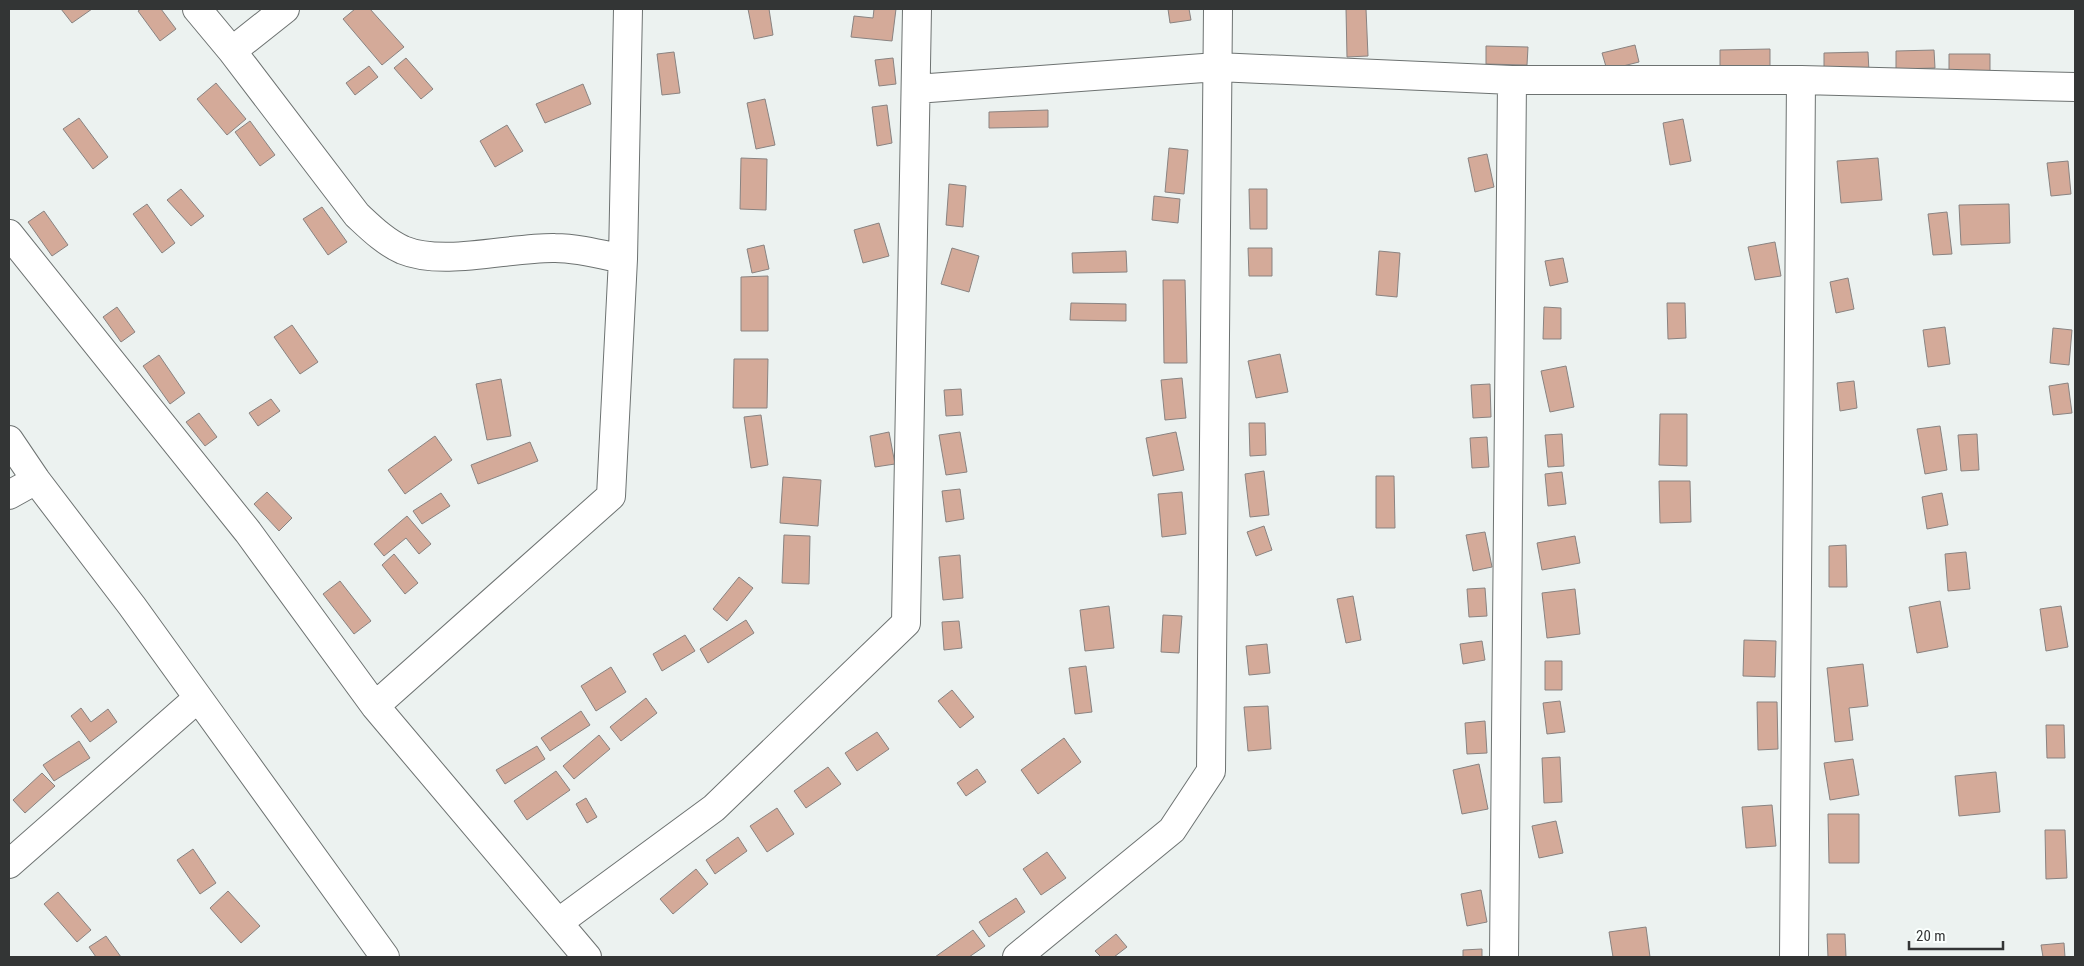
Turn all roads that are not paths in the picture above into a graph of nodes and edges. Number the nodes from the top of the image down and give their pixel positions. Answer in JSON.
{"nodes":[{"id":1,"x":197,"y":9,"type":"edge"},
{"id":2,"x":285,"y":9,"type":"edge"},
{"id":3,"x":628,"y":9,"type":"edge"},
{"id":4,"x":916,"y":9,"type":"edge"},
{"id":5,"x":1218,"y":9,"type":"edge"},
{"id":6,"x":232,"y":51,"type":"junction"},
{"id":7,"x":1217,"y":67,"type":"junction"},
{"id":8,"x":1512,"y":80,"type":"junction"},
{"id":9,"x":1801,"y":80,"type":"junction"},
{"id":10,"x":2075,"y":86,"type":"edge"},
{"id":11,"x":916,"y":89,"type":"junction"},
{"id":12,"x":9,"y":234,"type":"edge"},
{"id":13,"x":623,"y":259,"type":"junction"},
{"id":14,"x":9,"y":440,"type":"edge"},
{"id":15,"x":36,"y":480,"type":"junction"},
{"id":16,"x":9,"y":495,"type":"edge"},
{"id":17,"x":198,"y":698,"type":"junction"},
{"id":18,"x":375,"y":706,"type":"junction"},
{"id":19,"x":9,"y":864,"type":"edge"},
{"id":20,"x":559,"y":922,"type":"junction"},
{"id":21,"x":385,"y":957,"type":"edge"},
{"id":22,"x":587,"y":957,"type":"edge"},
{"id":23,"x":1017,"y":957,"type":"edge"},
{"id":24,"x":1504,"y":957,"type":"edge"},
{"id":25,"x":1794,"y":957,"type":"edge"}],
"edges":[{"from":1,"to":6,"type":"street"},
{"from":2,"to":6,"type":"street"},
{"from":3,"to":13,"type":"street"},
{"from":4,"to":11,"type":"street"},
{"from":5,"to":7,"type":"street"},
{"from":6,"to":13,"type":"street"},
{"from":7,"to":8,"type":"street"},
{"from":7,"to":11,"type":"street"},
{"from":7,"to":23,"type":"street"},
{"from":8,"to":9,"type":"street"},
{"from":8,"to":24,"type":"street"},
{"from":9,"to":10,"type":"street"},
{"from":9,"to":25,"type":"street"},
{"from":11,"to":20,"type":"street"},
{"from":12,"to":18,"type":"street"},
{"from":13,"to":18,"type":"street"},
{"from":14,"to":15,"type":"street"},
{"from":15,"to":16,"type":"street"},
{"from":15,"to":17,"type":"street"},
{"from":17,"to":19,"type":"street"},
{"from":17,"to":21,"type":"street"},
{"from":18,"to":20,"type":"street"},
{"from":20,"to":22,"type":"street"}]}
